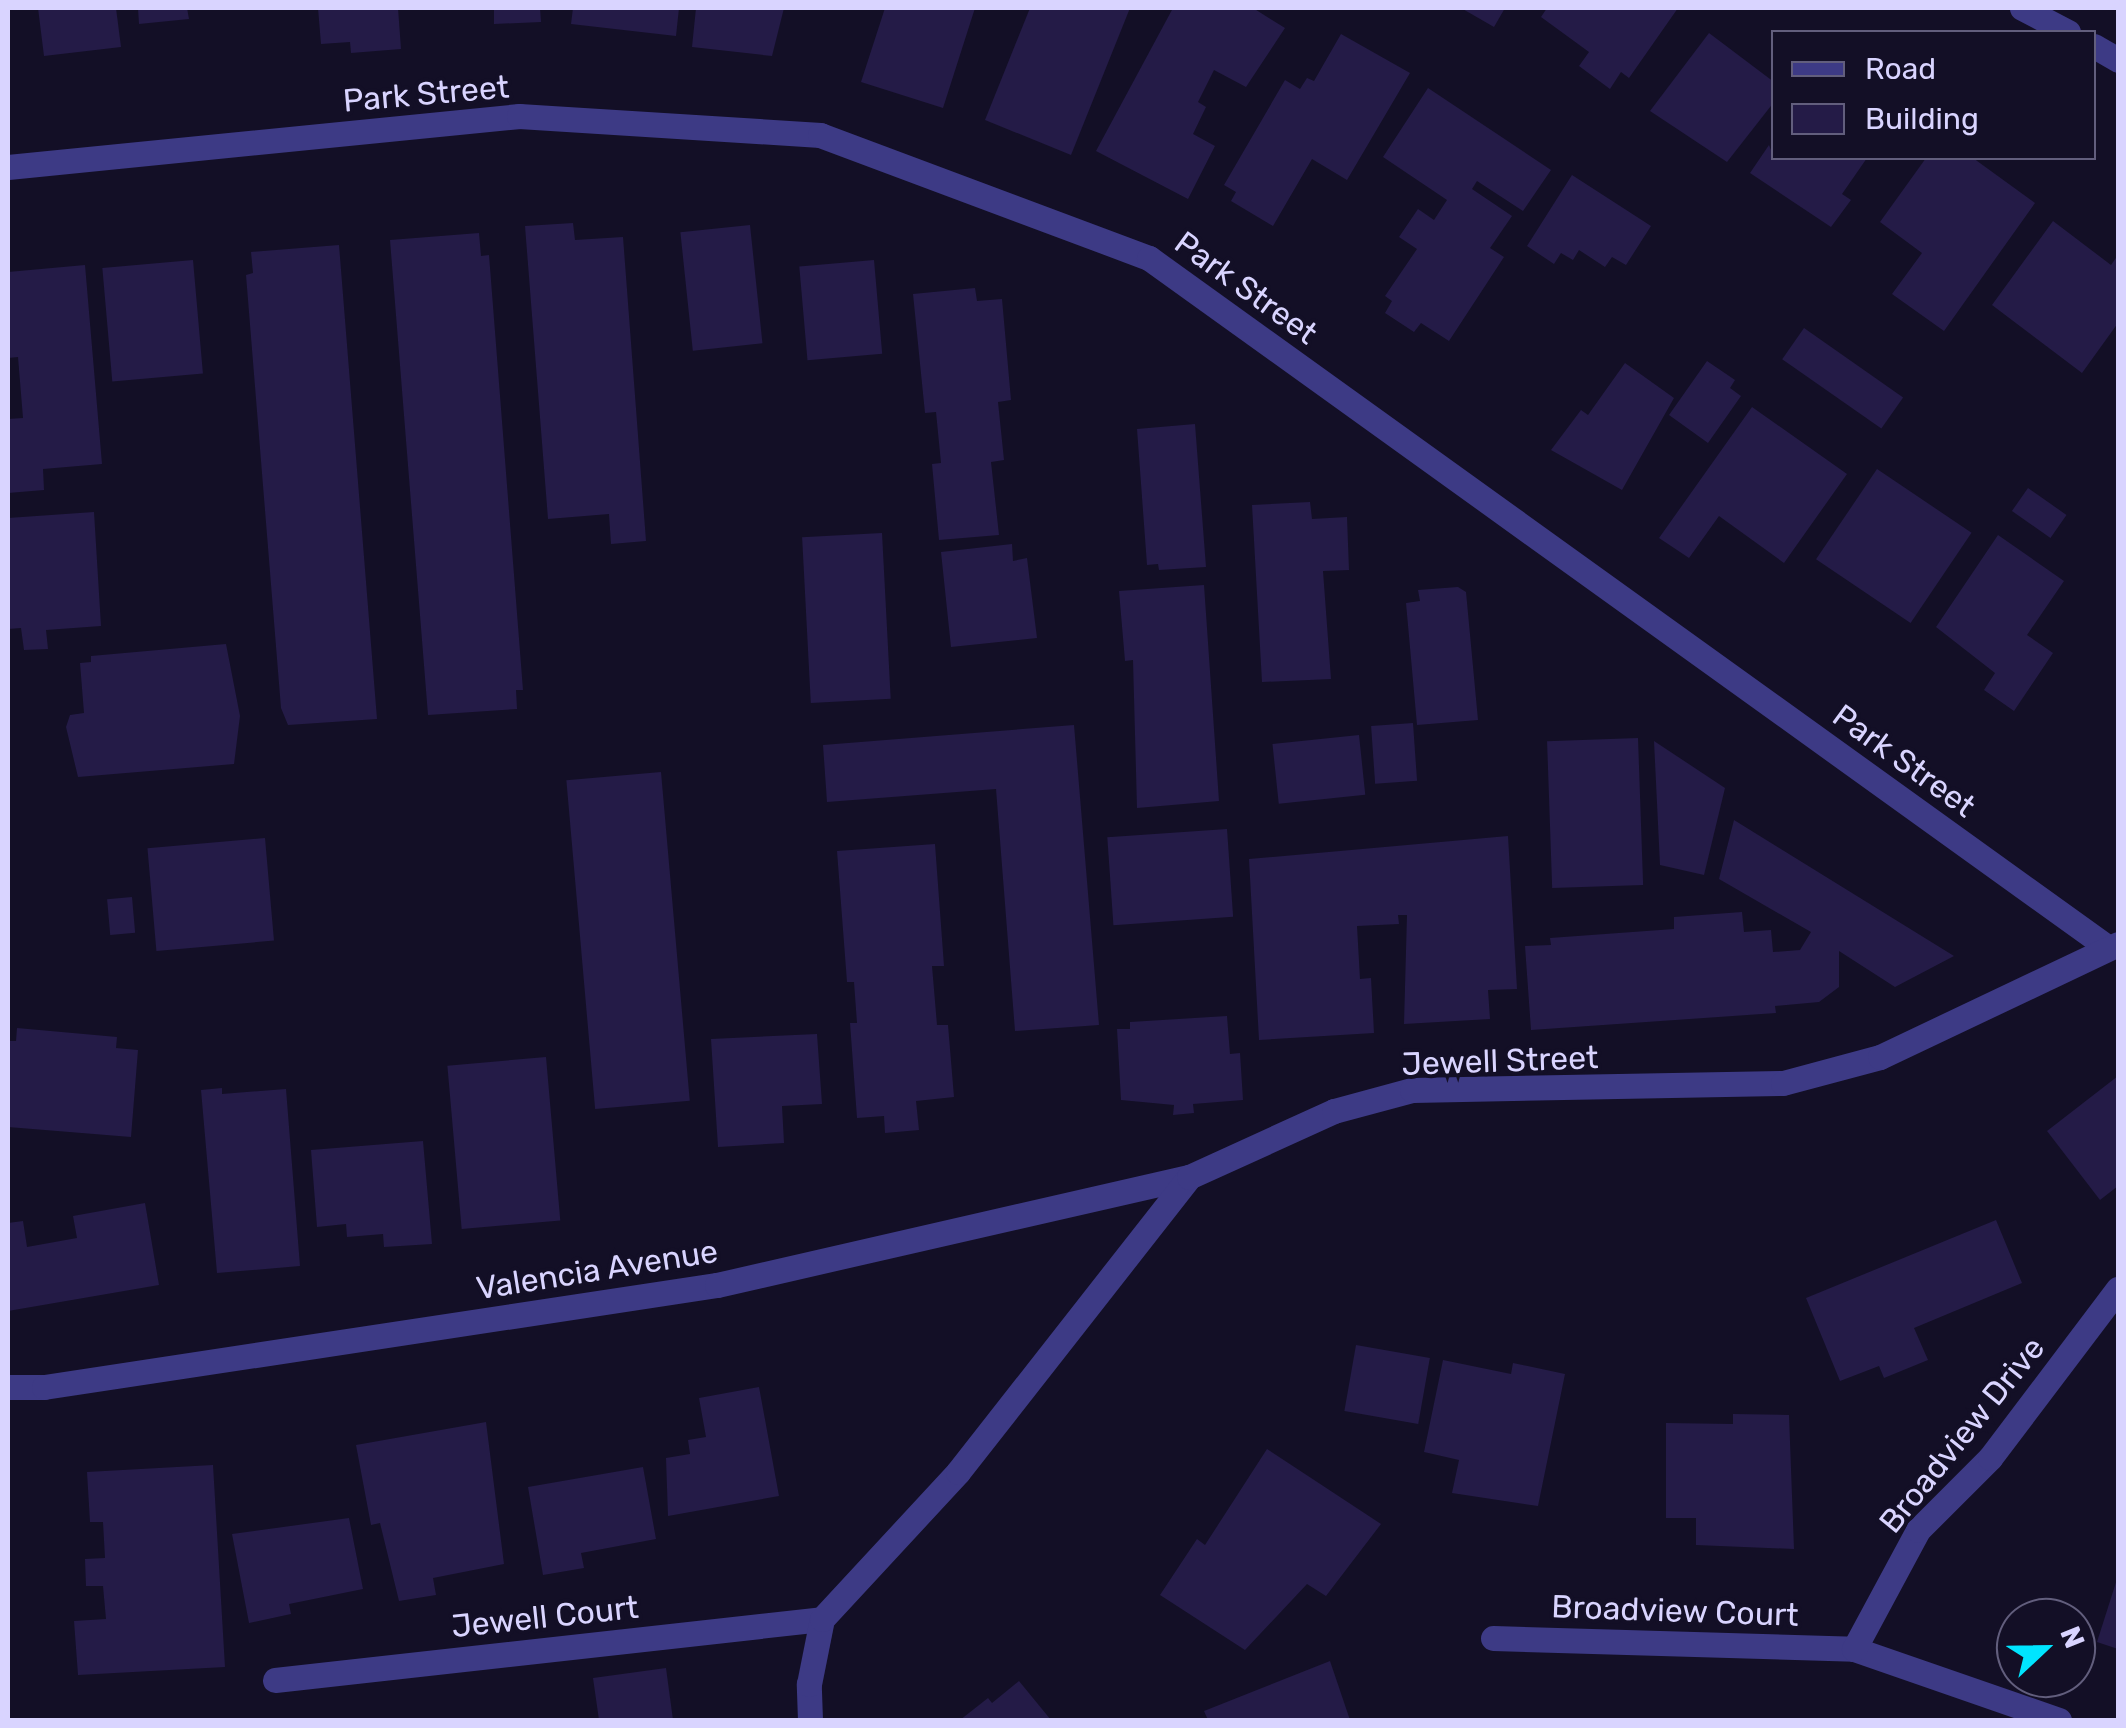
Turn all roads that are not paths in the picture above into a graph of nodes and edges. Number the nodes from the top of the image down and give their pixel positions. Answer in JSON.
{"nodes":[{"id":1,"x":2022,"y":8,"type":"edge"},
{"id":2,"x":2064,"y":30,"type":"edge"},
{"id":3,"x":2096,"y":47,"type":"edge"},
{"id":4,"x":2118,"y":60,"type":"edge"},
{"id":5,"x":8,"y":167,"type":"edge"},
{"id":6,"x":2113,"y":945,"type":"edge"},
{"id":7,"x":1189,"y":1177,"type":"junction"},
{"id":8,"x":2118,"y":1289,"type":"edge"},
{"id":9,"x":8,"y":1387,"type":"edge"},
{"id":10,"x":822,"y":1619,"type":"junction"},
{"id":11,"x":1493,"y":1638,"type":"dead end"},
{"id":12,"x":1854,"y":1648,"type":"junction"},
{"id":13,"x":275,"y":1680,"type":"dead end"},
{"id":14,"x":810,"y":1720,"type":"edge"},
{"id":15,"x":2059,"y":1720,"type":"edge"}],
"edges":[{"from":1,"to":2,"type":"street"},
{"from":3,"to":4,"type":"street"},
{"from":5,"to":6,"type":"street","name":"Park Street"},
{"from":6,"to":7,"type":"street","name":"Jewell Street"},
{"from":7,"to":9,"type":"street","name":"Valencia Avenue"},
{"from":7,"to":10,"type":"street","name":"Jewell Street"},
{"from":8,"to":12,"type":"street","name":"Broadview Drive"},
{"from":10,"to":13,"type":"street","name":"Jewell Court"},
{"from":10,"to":14,"type":"street"},
{"from":11,"to":12,"type":"street","name":"Broadview Court"},
{"from":12,"to":15,"type":"street"}]}
